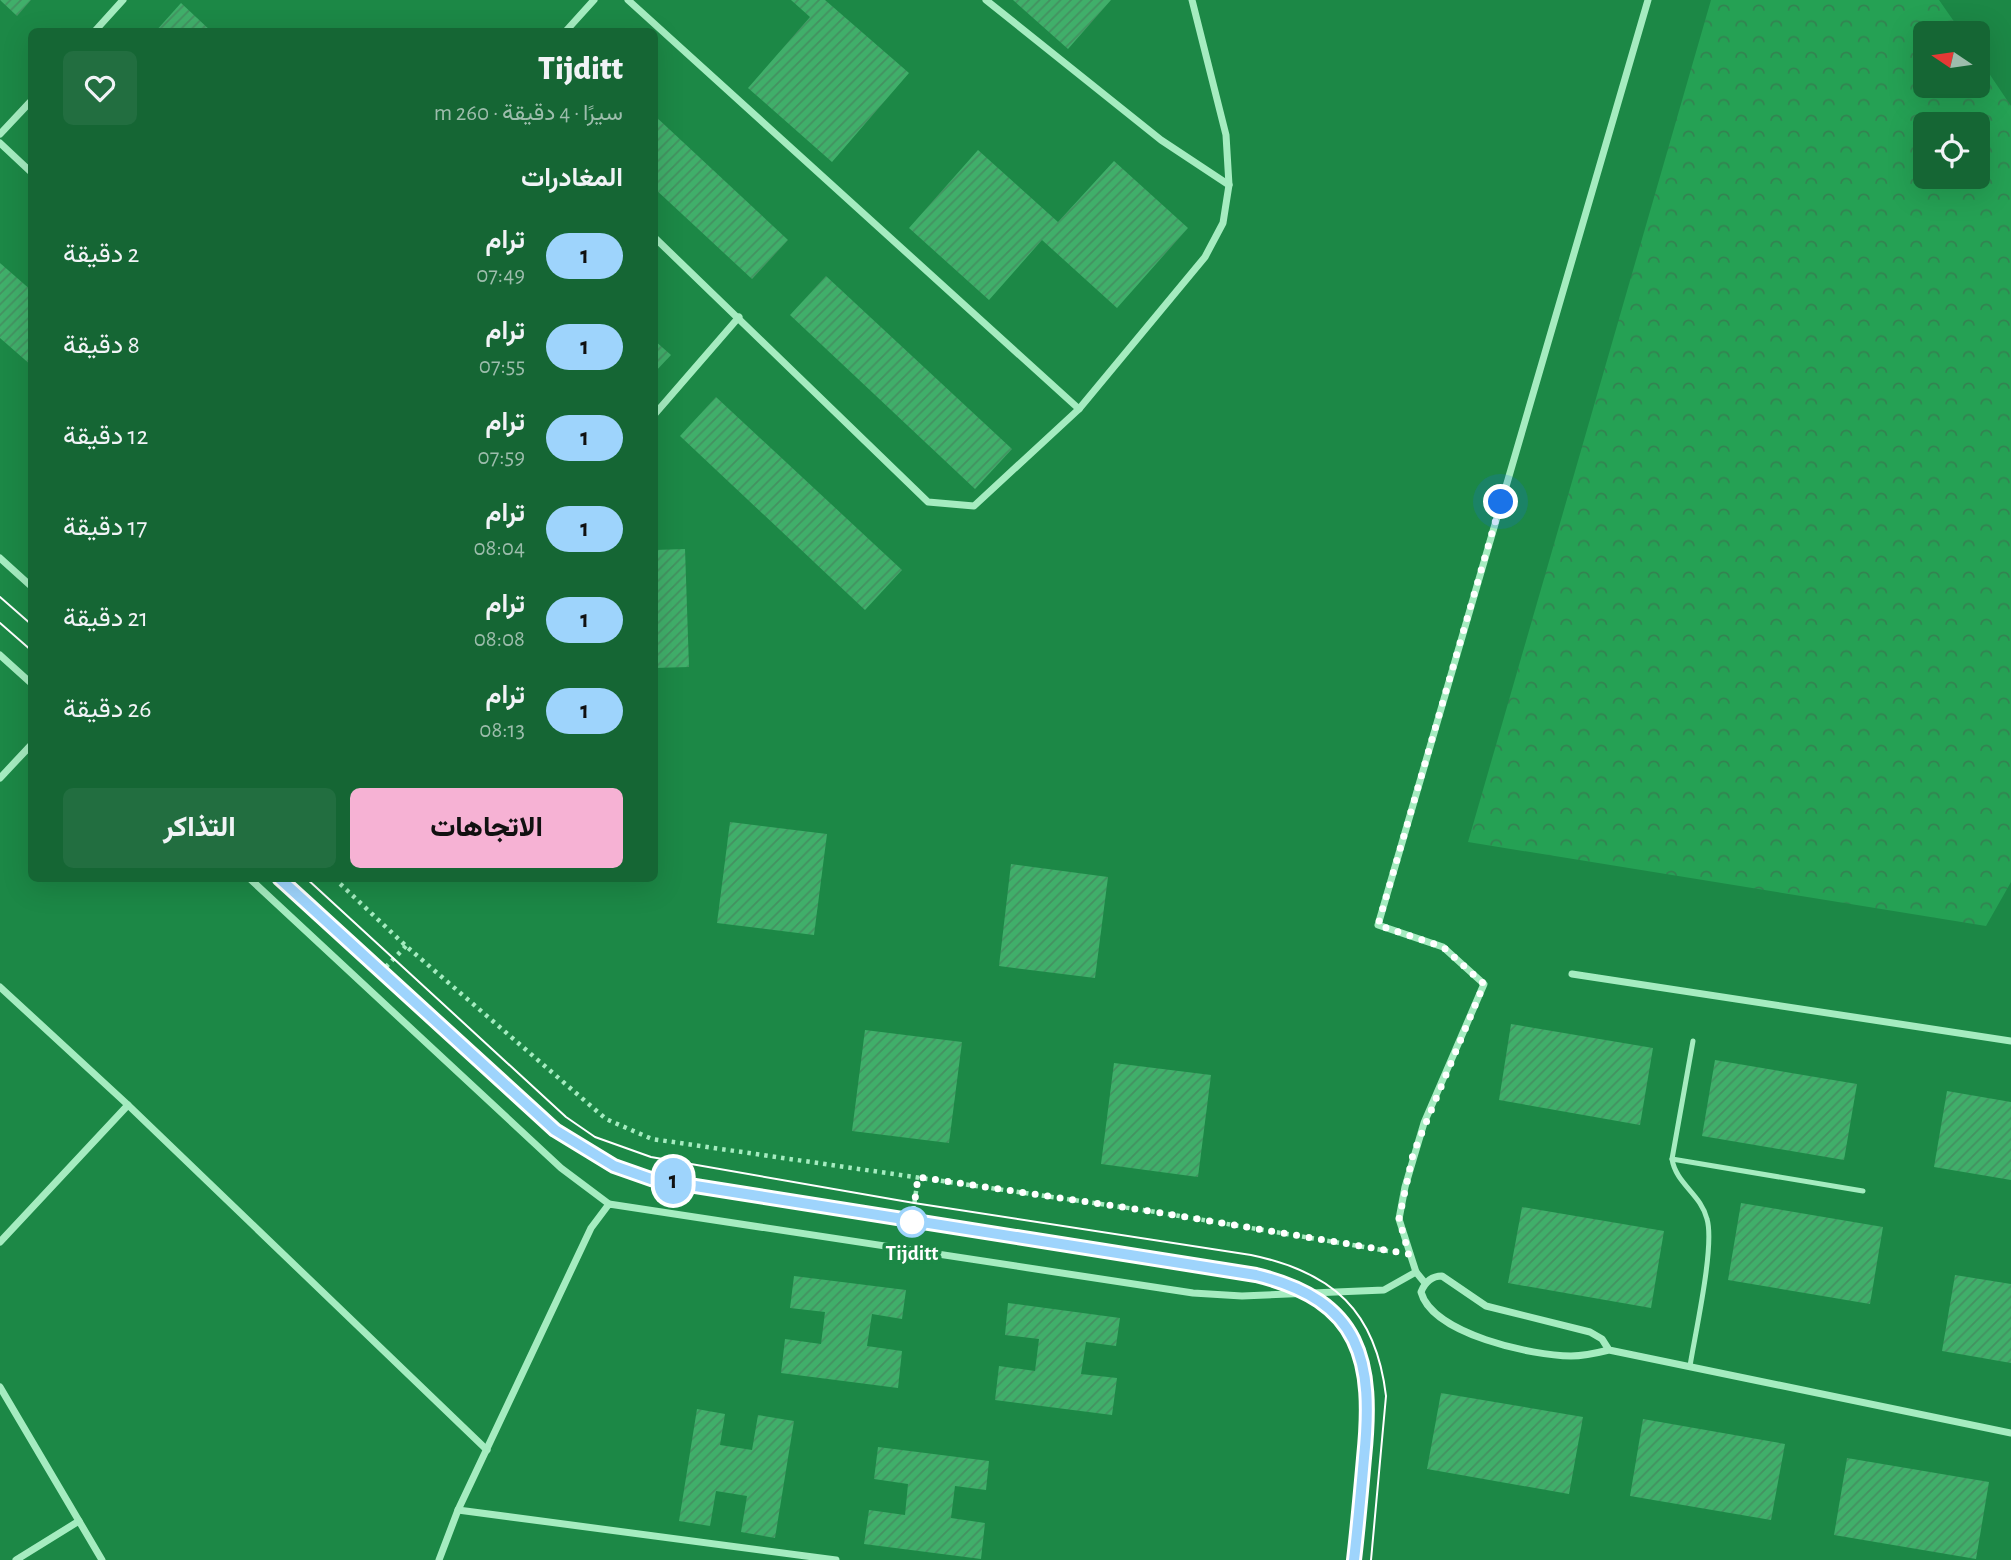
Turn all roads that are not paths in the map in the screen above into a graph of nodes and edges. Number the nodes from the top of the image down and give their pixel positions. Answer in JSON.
{"nodes":[{"id":1,"x":123,"y":0,"type":"edge"},
{"id":2,"x":594,"y":0,"type":"edge"},
{"id":3,"x":628,"y":0,"type":"edge"},
{"id":4,"x":986,"y":0,"type":"edge"},
{"id":5,"x":1192,"y":0,"type":"edge"},
{"id":6,"x":1648,"y":0,"type":"edge"},
{"id":7,"x":98,"y":28,"type":"edge"},
{"id":8,"x":569,"y":28,"type":"edge"},
{"id":9,"x":28,"y":104,"type":"edge"},
{"id":10,"x":0,"y":134,"type":"edge"},
{"id":11,"x":0,"y":143,"type":"edge"},
{"id":12,"x":28,"y":169,"type":"edge"},
{"id":13,"x":1228,"y":184,"type":"junction"},
{"id":14,"x":658,"y":241,"type":"edge"},
{"id":15,"x":739,"y":317,"type":"junction"},
{"id":16,"x":1079,"y":409,"type":"junction"},
{"id":17,"x":658,"y":410,"type":"edge"},
{"id":18,"x":0,"y":558,"type":"edge"},
{"id":19,"x":28,"y":583,"type":"edge"},
{"id":20,"x":0,"y":655,"type":"edge"},
{"id":21,"x":28,"y":680,"type":"edge"},
{"id":22,"x":28,"y":748,"type":"edge"},
{"id":23,"x":0,"y":778,"type":"edge"},
{"id":24,"x":253,"y":882,"type":"edge"},
{"id":25,"x":1572,"y":974,"type":"dead end"},
{"id":26,"x":0,"y":987,"type":"edge"},
{"id":27,"x":1693,"y":1041,"type":"dead end"},
{"id":28,"x":2011,"y":1041,"type":"edge"},
{"id":29,"x":128,"y":1105,"type":"junction"},
{"id":30,"x":1672,"y":1159,"type":"junction"},
{"id":31,"x":1863,"y":1191,"type":"dead end"},
{"id":32,"x":609,"y":1204,"type":"junction"},
{"id":33,"x":0,"y":1242,"type":"edge"},
{"id":34,"x":1416,"y":1272,"type":"junction"},
{"id":35,"x":1425,"y":1283,"type":"junction"},
{"id":36,"x":1609,"y":1350,"type":"junction"},
{"id":37,"x":1690,"y":1366,"type":"junction"},
{"id":38,"x":0,"y":1387,"type":"edge"},
{"id":39,"x":2011,"y":1433,"type":"edge"},
{"id":40,"x":487,"y":1450,"type":"junction"},
{"id":41,"x":458,"y":1510,"type":"junction"},
{"id":42,"x":79,"y":1521,"type":"junction"},
{"id":43,"x":823,"y":1559,"type":"edge"},
{"id":44,"x":16,"y":1560,"type":"edge"},
{"id":45,"x":102,"y":1560,"type":"edge"},
{"id":46,"x":439,"y":1560,"type":"edge"},
{"id":47,"x":836,"y":1560,"type":"edge"}],
"edges":[{"from":1,"to":7,"type":"street"},
{"from":2,"to":8,"type":"street"},
{"from":3,"to":16,"type":"street"},
{"from":4,"to":13,"type":"street"},
{"from":5,"to":13,"type":"street"},
{"from":6,"to":34,"type":"street"},
{"from":9,"to":10,"type":"street"},
{"from":11,"to":12,"type":"street"},
{"from":13,"to":16,"type":"street"},
{"from":14,"to":15,"type":"street"},
{"from":15,"to":16,"type":"street"},
{"from":15,"to":17,"type":"street"},
{"from":18,"to":19,"type":"street"},
{"from":20,"to":21,"type":"street"},
{"from":22,"to":23,"type":"street"},
{"from":24,"to":32,"type":"street"},
{"from":25,"to":28,"type":"street"},
{"from":26,"to":29,"type":"street"},
{"from":27,"to":30,"type":"lane"},
{"from":29,"to":33,"type":"street"},
{"from":29,"to":40,"type":"street"},
{"from":30,"to":31,"type":"lane"},
{"from":30,"to":37,"type":"lane"},
{"from":32,"to":34,"type":"street"},
{"from":32,"to":40,"type":"street"},
{"from":34,"to":35,"type":"street"},
{"from":35,"to":36,"type":"street"},
{"from":35,"to":36,"type":"street"},
{"from":36,"to":37,"type":"street"},
{"from":37,"to":39,"type":"street"},
{"from":38,"to":42,"type":"street"},
{"from":40,"to":41,"type":"street"},
{"from":41,"to":43,"type":"street"},
{"from":41,"to":46,"type":"street"},
{"from":42,"to":44,"type":"street"},
{"from":42,"to":45,"type":"street"},
{"from":43,"to":47,"type":"street"}]}
